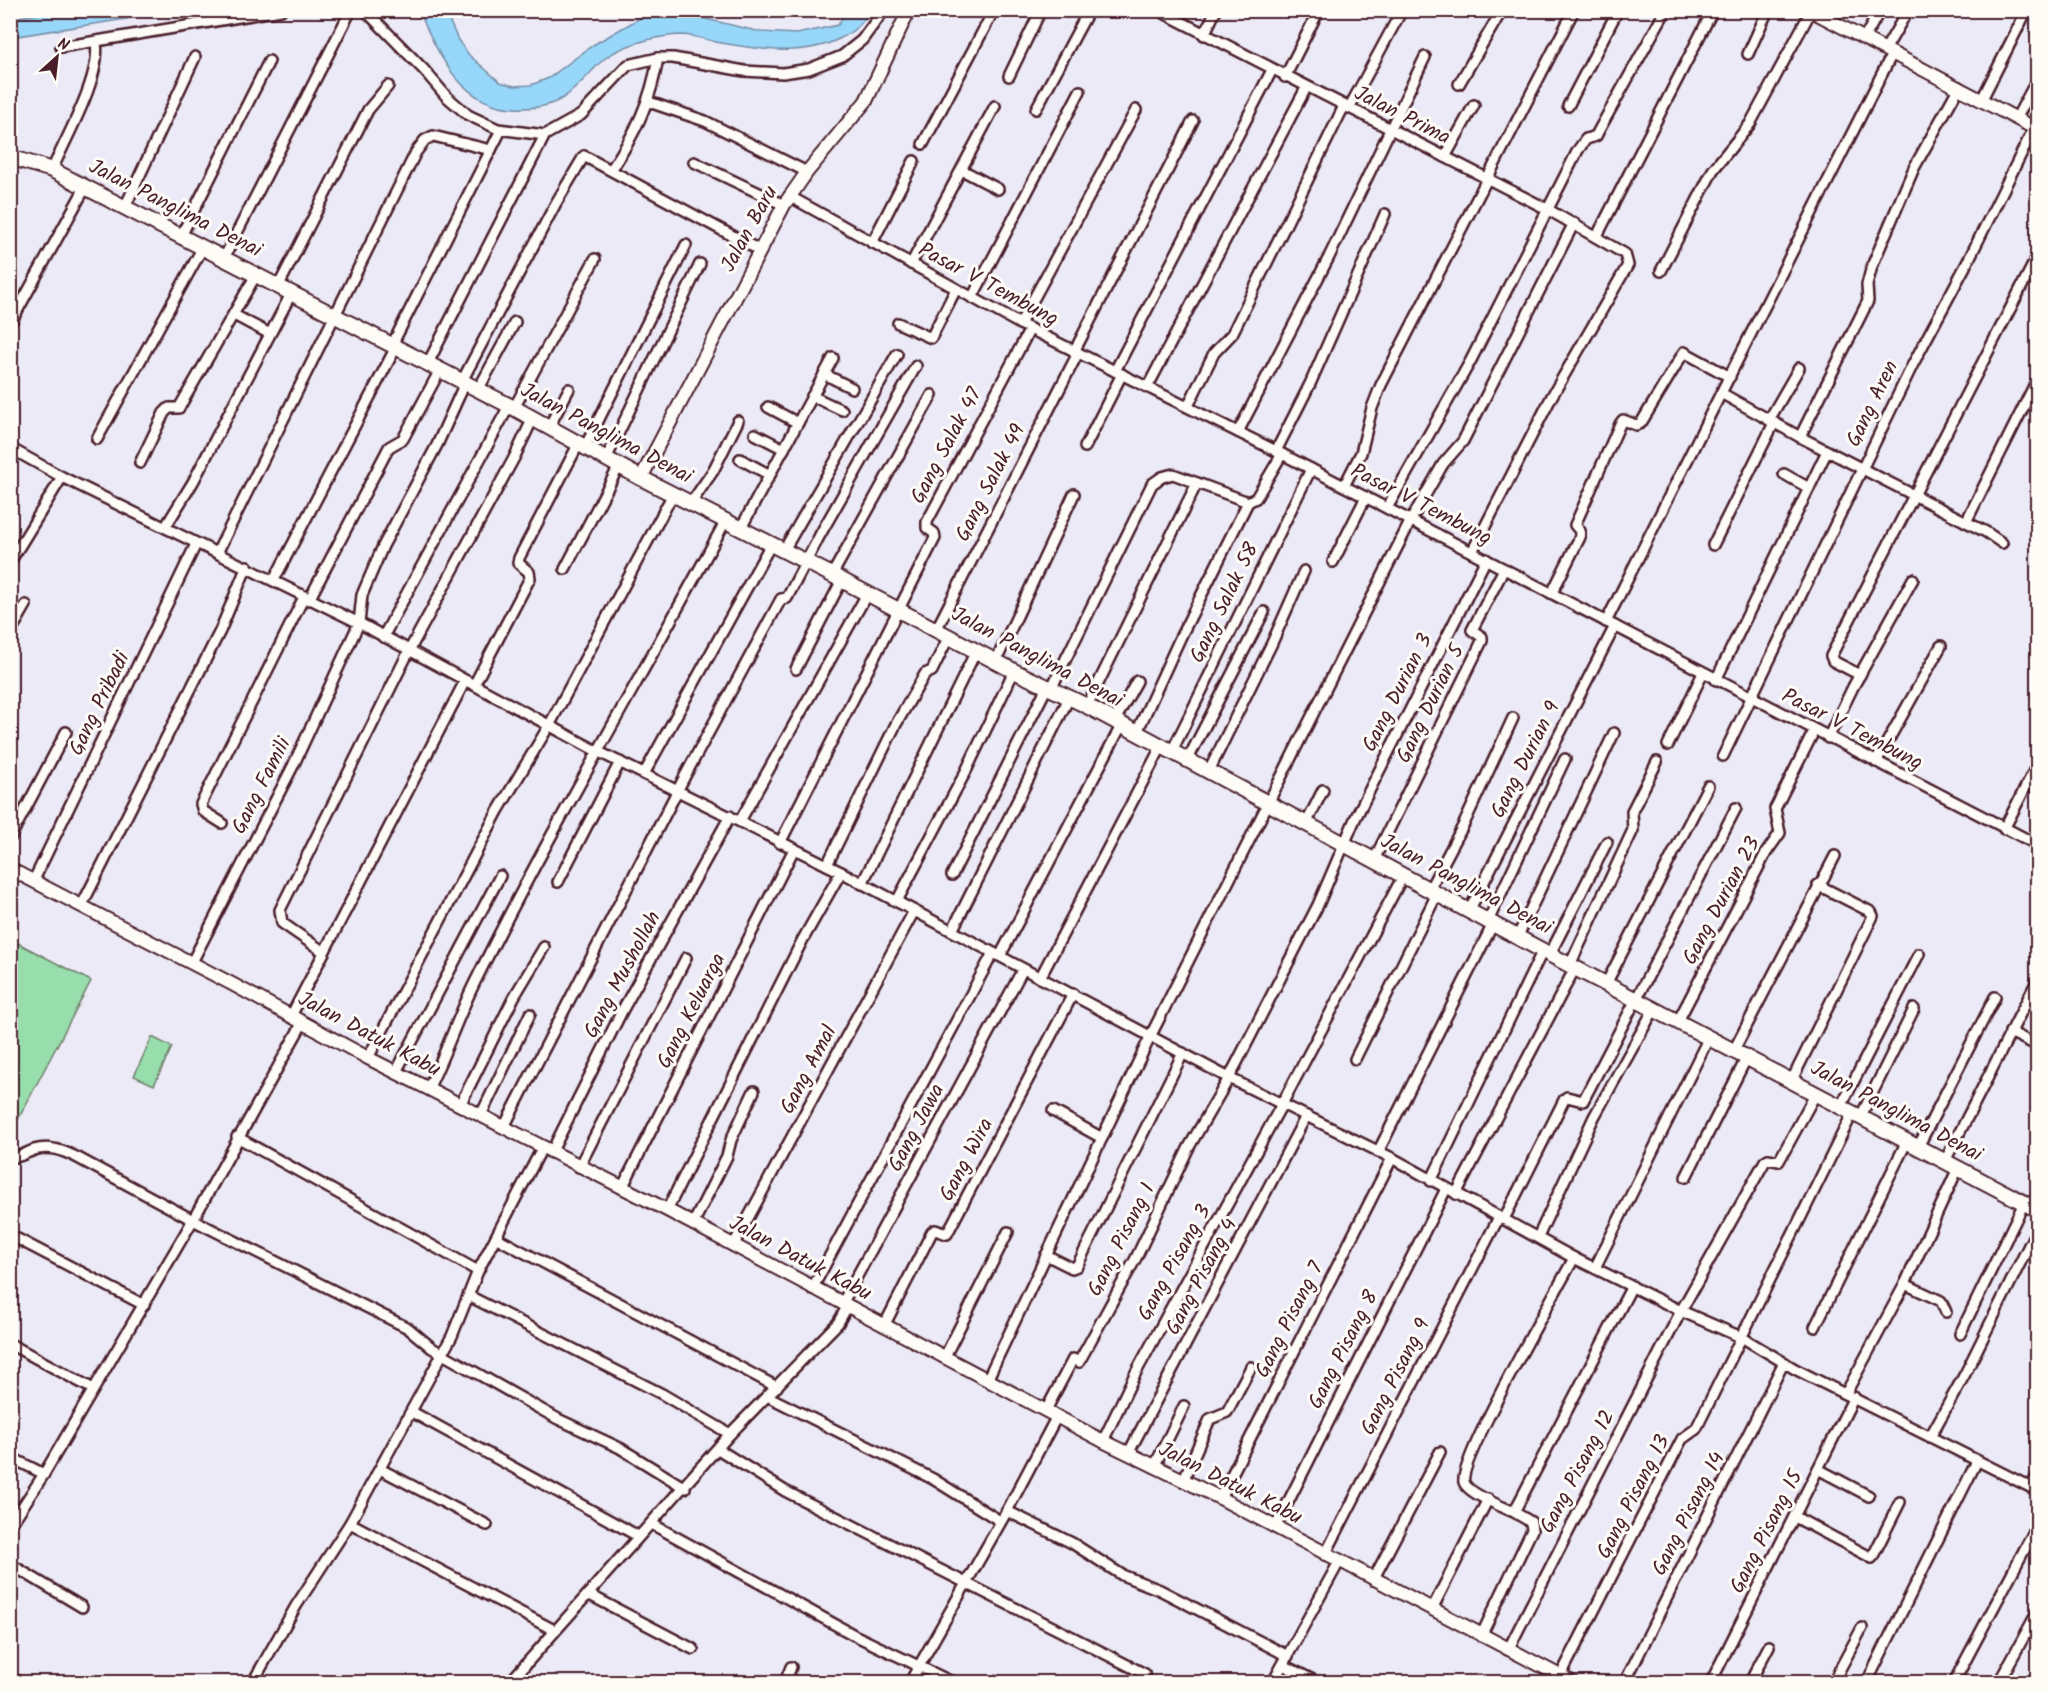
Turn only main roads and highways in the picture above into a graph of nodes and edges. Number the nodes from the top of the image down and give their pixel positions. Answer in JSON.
{"nodes":[{"id":1,"x":10,"y":157,"type":"edge"},
{"id":2,"x":2037,"y":1210,"type":"edge"}],
"edges":[{"from":1,"to":2,"type":"main road","name":"Jalan Panglima Denai"}]}
